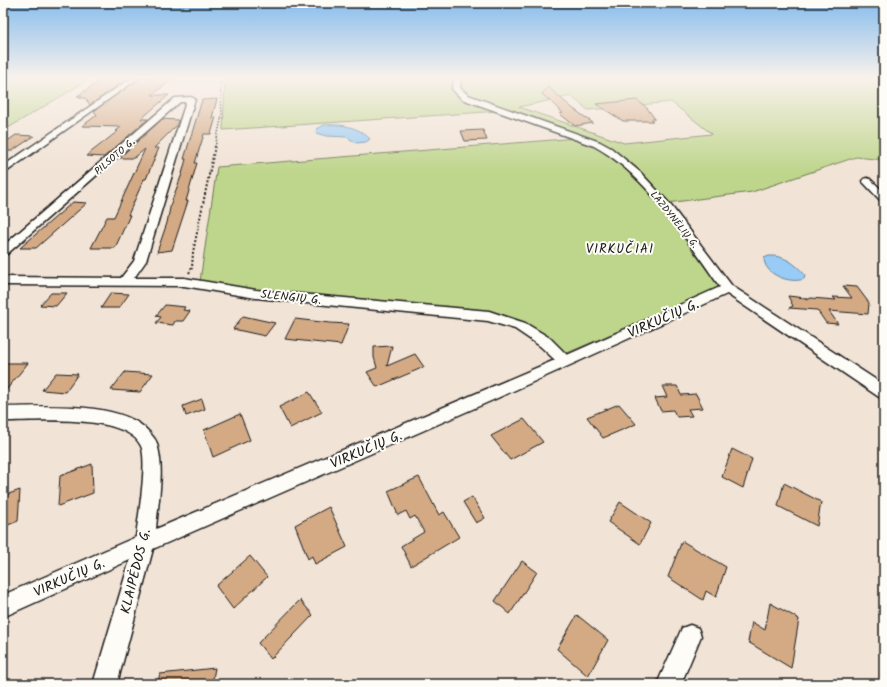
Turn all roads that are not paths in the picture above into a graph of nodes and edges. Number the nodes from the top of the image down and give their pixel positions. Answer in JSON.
{"nodes":[{"id":1,"x":91,"y":109,"type":"edge"},
{"id":2,"x":168,"y":109,"type":"edge"},
{"id":3,"x":188,"y":109,"type":"edge"},
{"id":4,"x":499,"y":109,"type":"edge"},
{"id":5,"x":3,"y":170,"type":"edge"},
{"id":6,"x":884,"y":183,"type":"edge"},
{"id":7,"x":884,"y":198,"type":"edge"},
{"id":8,"x":3,"y":252,"type":"edge"},
{"id":9,"x":126,"y":280,"type":"junction"},
{"id":10,"x":3,"y":281,"type":"edge"},
{"id":11,"x":728,"y":289,"type":"junction"},
{"id":12,"x":565,"y":361,"type":"junction"},
{"id":13,"x":884,"y":393,"type":"edge"},
{"id":14,"x":3,"y":414,"type":"edge"},
{"id":15,"x":145,"y":543,"type":"junction"},
{"id":16,"x":3,"y":606,"type":"edge"},
{"id":17,"x":690,"y":636,"type":"dead end"},
{"id":18,"x":105,"y":684,"type":"edge"},
{"id":19,"x":669,"y":684,"type":"edge"}],
"edges":[{"from":1,"to":5,"type":"street"},
{"from":2,"to":8,"type":"street","name":"PILSOTO G."},
{"from":3,"to":9,"type":"street","name":"PILSOTO G."},
{"from":4,"to":11,"type":"street","name":"LAZDYNĖLIŲ G."},
{"from":6,"to":7,"type":"street"},
{"from":9,"to":10,"type":"street","name":"SLENGIŲ G."},
{"from":9,"to":12,"type":"street","name":"SLENGIŲ G."},
{"from":11,"to":12,"type":"street","name":"VIRKUČIŲ G."},
{"from":11,"to":13,"type":"street","name":"LAZDYNĖLIŲ G."},
{"from":12,"to":15,"type":"street","name":"VIRKUČIŲ G."},
{"from":14,"to":15,"type":"street","name":"KLAIPĖDOS G."},
{"from":15,"to":16,"type":"street","name":"VIRKUČIŲ G."},
{"from":15,"to":18,"type":"street","name":"KLAIPĖDOS G."},
{"from":17,"to":19,"type":"street"}]}
